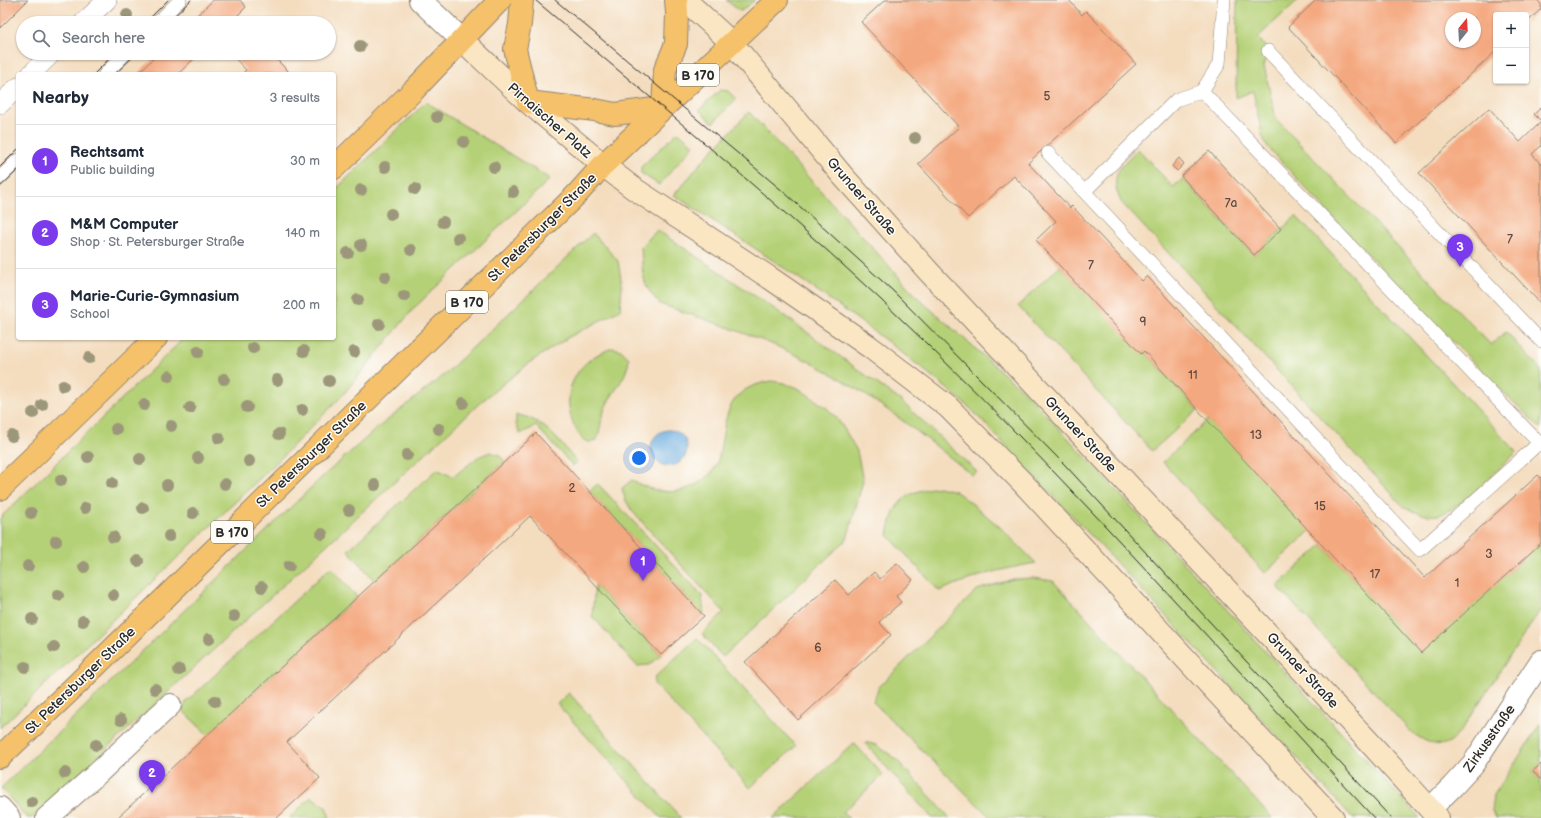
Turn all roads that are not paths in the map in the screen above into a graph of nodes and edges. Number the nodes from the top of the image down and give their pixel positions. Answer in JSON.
{"nodes":[{"id":1,"x":107,"y":0,"type":"edge"},
{"id":2,"x":180,"y":0,"type":"edge"},
{"id":3,"x":420,"y":0,"type":"edge"},
{"id":4,"x":500,"y":0,"type":"edge"},
{"id":5,"x":522,"y":0,"type":"edge"},
{"id":6,"x":676,"y":0,"type":"edge"},
{"id":7,"x":685,"y":0,"type":"edge"},
{"id":8,"x":777,"y":0,"type":"edge"},
{"id":9,"x":1224,"y":0,"type":"edge"},
{"id":10,"x":90,"y":16,"type":"edge"},
{"id":11,"x":164,"y":16,"type":"edge"},
{"id":12,"x":462,"y":40,"type":"junction"},
{"id":13,"x":732,"y":42,"type":"junction"},
{"id":14,"x":1268,"y":51,"type":"dead end"},
{"id":15,"x":45,"y":60,"type":"edge"},
{"id":16,"x":119,"y":60,"type":"edge"},
{"id":17,"x":33,"y":72,"type":"edge"},
{"id":18,"x":107,"y":72,"type":"edge"},
{"id":19,"x":16,"y":89,"type":"edge"},
{"id":20,"x":1202,"y":91,"type":"junction"},
{"id":21,"x":528,"y":102,"type":"junction"},
{"id":22,"x":0,"y":104,"type":"edge"},
{"id":23,"x":663,"y":108,"type":"junction"},
{"id":24,"x":1048,"y":153,"type":"dead end"},
{"id":25,"x":16,"y":162,"type":"edge"},
{"id":26,"x":603,"y":165,"type":"junction"},
{"id":27,"x":336,"y":166,"type":"edge"},
{"id":28,"x":0,"y":178,"type":"edge"},
{"id":29,"x":1084,"y":191,"type":"junction"},
{"id":30,"x":154,"y":340,"type":"edge"},
{"id":31,"x":1541,"y":341,"type":"edge"},
{"id":32,"x":1540,"y":444,"type":"edge"},
{"id":33,"x":0,"y":489,"type":"edge"},
{"id":34,"x":1541,"y":661,"type":"edge"},
{"id":35,"x":170,"y":705,"type":"dead end"},
{"id":36,"x":0,"y":757,"type":"edge"},
{"id":37,"x":0,"y":808,"type":"edge"},
{"id":38,"x":1434,"y":813,"type":"edge"},
{"id":39,"x":9,"y":818,"type":"edge"},
{"id":40,"x":47,"y":818,"type":"edge"},
{"id":41,"x":1333,"y":818,"type":"edge"}],
"edges":[{"from":1,"to":10,"type":"street"},
{"from":2,"to":11,"type":"lane"},
{"from":3,"to":12,"type":"street","name":"Pirnaischer Platz"},
{"from":4,"to":12,"type":"main road"},
{"from":5,"to":21,"type":"main road"},
{"from":6,"to":23,"type":"main road"},
{"from":7,"to":13,"type":"main road"},
{"from":8,"to":13,"type":"main road","number":"B 170"},
{"from":9,"to":20,"type":"lane"},
{"from":12,"to":21,"type":"main road","name":"Pirnaischer Platz"},
{"from":12,"to":27,"type":"main road"},
{"from":13,"to":23,"type":"main road","name":"Pirnaischer Platz","number":"B 170"},
{"from":13,"to":38,"type":"main road","name":"Grunaer Straße"},
{"from":14,"to":31,"type":"lane"},
{"from":15,"to":17,"type":"street"},
{"from":16,"to":18,"type":"lane"},
{"from":19,"to":22,"type":"street"},
{"from":20,"to":29,"type":"lane"},
{"from":20,"to":32,"type":"lane"},
{"from":21,"to":23,"type":"main road"},
{"from":21,"to":26,"type":"main road","name":"Pirnaischer Platz"},
{"from":23,"to":26,"type":"main road","name":"Pirnaischer Platz","number":"B 170"},
{"from":24,"to":29,"type":"lane"},
{"from":25,"to":28,"type":"lane"},
{"from":26,"to":36,"type":"main road","name":"St. Petersburger Straße","number":"B 170"},
{"from":26,"to":41,"type":"main road"},
{"from":29,"to":32,"type":"lane"},
{"from":30,"to":33,"type":"main road"},
{"from":34,"to":38,"type":"street","name":"Zirkusstraße"},
{"from":35,"to":40,"type":"street"},
{"from":37,"to":39,"type":"street"}]}
